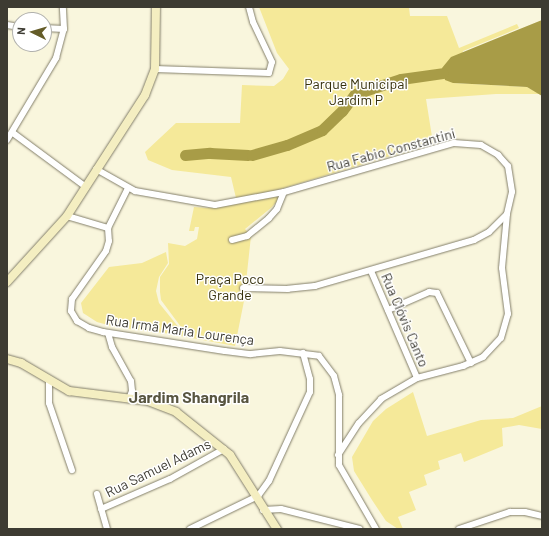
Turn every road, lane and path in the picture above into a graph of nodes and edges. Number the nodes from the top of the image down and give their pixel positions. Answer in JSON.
{"nodes":[{"id":1,"x":63,"y":7,"type":"edge"},
{"id":2,"x":156,"y":7,"type":"edge"},
{"id":3,"x":249,"y":7,"type":"edge"},
{"id":4,"x":52,"y":28,"type":"edge"},
{"id":5,"x":64,"y":29,"type":"junction"},
{"id":6,"x":155,"y":69,"type":"junction"},
{"id":7,"x":13,"y":133,"type":"junction"},
{"id":8,"x":7,"y":140,"type":"edge"},
{"id":9,"x":96,"y":169,"type":"junction"},
{"id":10,"x":86,"y":187,"type":"junction"},
{"id":11,"x":128,"y":188,"type":"junction"},
{"id":12,"x":284,"y":192,"type":"junction"},
{"id":13,"x":507,"y":214,"type":"junction"},
{"id":14,"x":67,"y":216,"type":"junction"},
{"id":15,"x":108,"y":228,"type":"junction"},
{"id":16,"x":232,"y":240,"type":"dead end"},
{"id":17,"x":371,"y":271,"type":"junction"},
{"id":18,"x":7,"y":282,"type":"edge"},
{"id":19,"x":243,"y":288,"type":"dead end"},
{"id":20,"x":388,"y":310,"type":"junction"},
{"id":21,"x":108,"y":333,"type":"junction"},
{"id":22,"x":303,"y":353,"type":"junction"},
{"id":23,"x":7,"y":359,"type":"edge"},
{"id":24,"x":471,"y":363,"type":"junction"},
{"id":25,"x":418,"y":378,"type":"junction"},
{"id":26,"x":49,"y":381,"type":"junction"},
{"id":27,"x":129,"y":399,"type":"junction"},
{"id":28,"x":224,"y":449,"type":"junction"},
{"id":29,"x":337,"y":456,"type":"junction"},
{"id":30,"x":72,"y":470,"type":"dead end"},
{"id":31,"x":97,"y":494,"type":"dead end"},
{"id":32,"x":255,"y":497,"type":"junction"},
{"id":33,"x":101,"y":509,"type":"junction"},
{"id":34,"x":263,"y":510,"type":"junction"},
{"id":35,"x":542,"y":516,"type":"edge"},
{"id":36,"x":107,"y":529,"type":"edge"},
{"id":37,"x":190,"y":529,"type":"edge"},
{"id":38,"x":277,"y":529,"type":"edge"},
{"id":39,"x":360,"y":529,"type":"edge"},
{"id":40,"x":376,"y":529,"type":"edge"},
{"id":41,"x":459,"y":529,"type":"edge"}],
"edges":[{"from":1,"to":5,"type":"street"},
{"from":2,"to":6,"type":"main road"},
{"from":3,"to":6,"type":"street"},
{"from":4,"to":5,"type":"street"},
{"from":5,"to":7,"type":"street"},
{"from":6,"to":9,"type":"main road"},
{"from":7,"to":8,"type":"street"},
{"from":7,"to":10,"type":"street"},
{"from":9,"to":10,"type":"main road"},
{"from":9,"to":11,"type":"street","name":"Rua Fabio Constantini"},
{"from":10,"to":14,"type":"main road"},
{"from":11,"to":12,"type":"street","name":"Rua Fabio Constantini"},
{"from":11,"to":15,"type":"street"},
{"from":12,"to":13,"type":"street","name":"Rua Fabio Constantini"},
{"from":12,"to":16,"type":"street"},
{"from":13,"to":17,"type":"street"},
{"from":13,"to":24,"type":"street","name":"Rua Fabio Constantini"},
{"from":14,"to":15,"type":"street"},
{"from":14,"to":18,"type":"main road"},
{"from":15,"to":21,"type":"street","name":"Rua Irmã Maria Lourença"},
{"from":17,"to":19,"type":"street"},
{"from":17,"to":20,"type":"street","name":"Rua Clóvis Canto"},
{"from":20,"to":24,"type":"street"},
{"from":20,"to":25,"type":"street","name":"Rua Clóvis Canto"},
{"from":21,"to":22,"type":"street","name":"Rua Irmã Maria Lourença"},
{"from":21,"to":27,"type":"street"},
{"from":22,"to":29,"type":"street","name":"Rua Irmã Maria Lourença"},
{"from":22,"to":32,"type":"street"},
{"from":23,"to":26,"type":"main road"},
{"from":24,"to":25,"type":"street","name":"Rua Fabio Constantini"},
{"from":25,"to":29,"type":"street","name":"Rua Fabio Constantini"},
{"from":26,"to":27,"type":"main road"},
{"from":26,"to":30,"type":"street"},
{"from":27,"to":28,"type":"main road"},
{"from":28,"to":32,"type":"main road"},
{"from":28,"to":33,"type":"street","name":"Rua Samuel Adams"},
{"from":29,"to":40,"type":"street","name":"Rua Irmã Maria Lourença"},
{"from":31,"to":33,"type":"street"},
{"from":32,"to":34,"type":"main road"},
{"from":32,"to":37,"type":"street"},
{"from":33,"to":36,"type":"street"},
{"from":34,"to":38,"type":"main road"},
{"from":34,"to":39,"type":"street"},
{"from":35,"to":41,"type":"street"}]}
